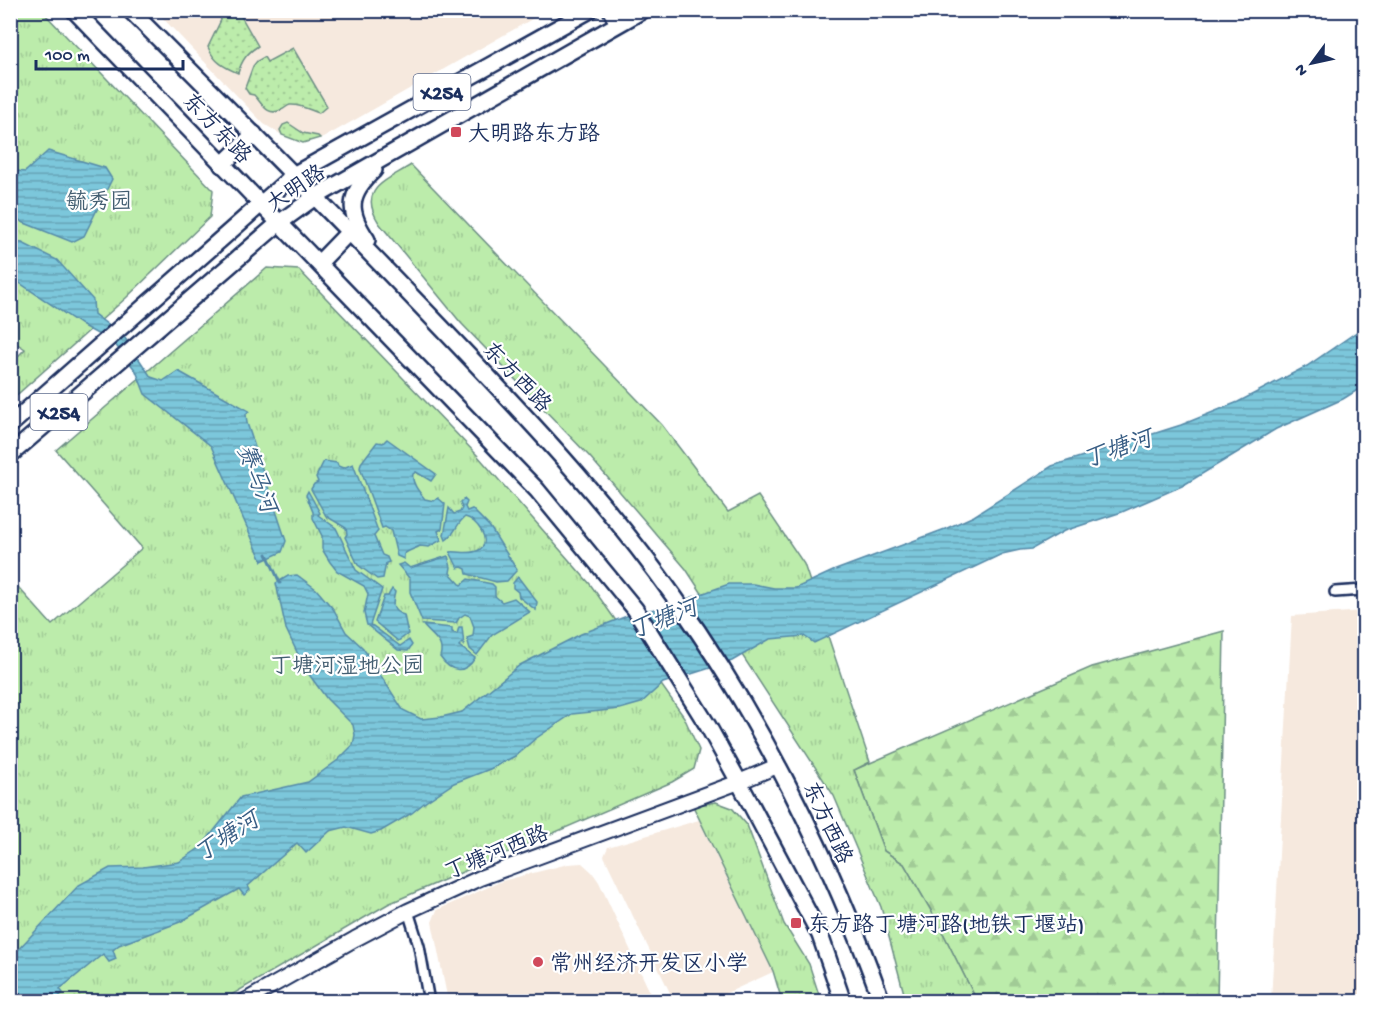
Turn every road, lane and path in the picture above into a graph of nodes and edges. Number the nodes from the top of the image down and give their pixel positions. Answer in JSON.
{"nodes":[{"id":1,"x":74,"y":10,"type":"edge"},
{"id":2,"x":130,"y":10,"type":"edge"},
{"id":3,"x":590,"y":10,"type":"edge"},
{"id":4,"x":610,"y":10,"type":"edge"},
{"id":5,"x":637,"y":12,"type":"edge"},
{"id":6,"x":578,"y":15,"type":"edge"},
{"id":7,"x":618,"y":24,"type":"junction"},
{"id":8,"x":254,"y":134,"type":"junction"},
{"id":9,"x":396,"y":151,"type":"junction"},
{"id":10,"x":222,"y":165,"type":"junction"},
{"id":11,"x":295,"y":174,"type":"junction"},
{"id":12,"x":315,"y":197,"type":"junction"},
{"id":13,"x":261,"y":204,"type":"junction"},
{"id":14,"x":279,"y":223,"type":"junction"},
{"id":15,"x":349,"y":232,"type":"junction"},
{"id":16,"x":319,"y":263,"type":"junction"},
{"id":17,"x":395,"y":279,"type":"junction"},
{"id":18,"x":10,"y":425,"type":"edge"},
{"id":19,"x":10,"y":454,"type":"edge"},
{"id":20,"x":1365,"y":590,"type":"edge"},
{"id":21,"x":1335,"y":592,"type":"dead end"},
{"id":22,"x":777,"y":766,"type":"junction"},
{"id":23,"x":739,"y":782,"type":"junction"},
{"id":24,"x":408,"y":911,"type":"junction"},
{"id":25,"x":243,"y":1002,"type":"edge"},
{"id":26,"x":429,"y":1002,"type":"edge"},
{"id":27,"x":843,"y":1002,"type":"edge"},
{"id":28,"x":882,"y":1002,"type":"edge"}],
"edges":[{"from":1,"to":10,"type":"main road","name":"东方东路"},
{"from":2,"to":8,"type":"main road","name":"东方东路"},
{"from":3,"to":6,"type":"main road","name":"大明路","number":"X254"},
{"from":4,"to":7,"type":"street"},
{"from":5,"to":7,"type":"main road","name":"大明路","number":"X254"},
{"from":6,"to":11,"type":"main road","name":"大明路","number":"X254"},
{"from":7,"to":9,"type":"main road","name":"大明路","number":"X254"},
{"from":8,"to":10,"type":"main road"},
{"from":8,"to":11,"type":"main road","name":"东方东路"},
{"from":9,"to":12,"type":"main road","name":"大明路","number":"X254"},
{"from":9,"to":17,"type":"main road"},
{"from":10,"to":13,"type":"main road","name":"东方东路"},
{"from":11,"to":12,"type":"main road","name":"东方东路"},
{"from":11,"to":13,"type":"main road","name":"大明路","number":"X254"},
{"from":12,"to":14,"type":"main road","name":"大明路","number":"X254"},
{"from":12,"to":15,"type":"main road","name":"东方西路"},
{"from":13,"to":14,"type":"main road","name":"东方东路"},
{"from":13,"to":18,"type":"main road","name":"大明路","number":"X254"},
{"from":14,"to":16,"type":"main road"},
{"from":14,"to":19,"type":"main road","name":"大明路","number":"X254"},
{"from":15,"to":16,"type":"main road"},
{"from":15,"to":17,"type":"main road","name":"东方西路"},
{"from":16,"to":23,"type":"main road"},
{"from":17,"to":22,"type":"main road","name":"东方西路"},
{"from":20,"to":21,"type":"street"},
{"from":22,"to":23,"type":"street","name":"丁塘河西路"},
{"from":22,"to":28,"type":"main road","name":"东方西路"},
{"from":23,"to":24,"type":"street","name":"丁塘河西路"},
{"from":23,"to":27,"type":"main road"},
{"from":24,"to":25,"type":"street","name":"丁塘河西路"},
{"from":24,"to":26,"type":"street"}]}
